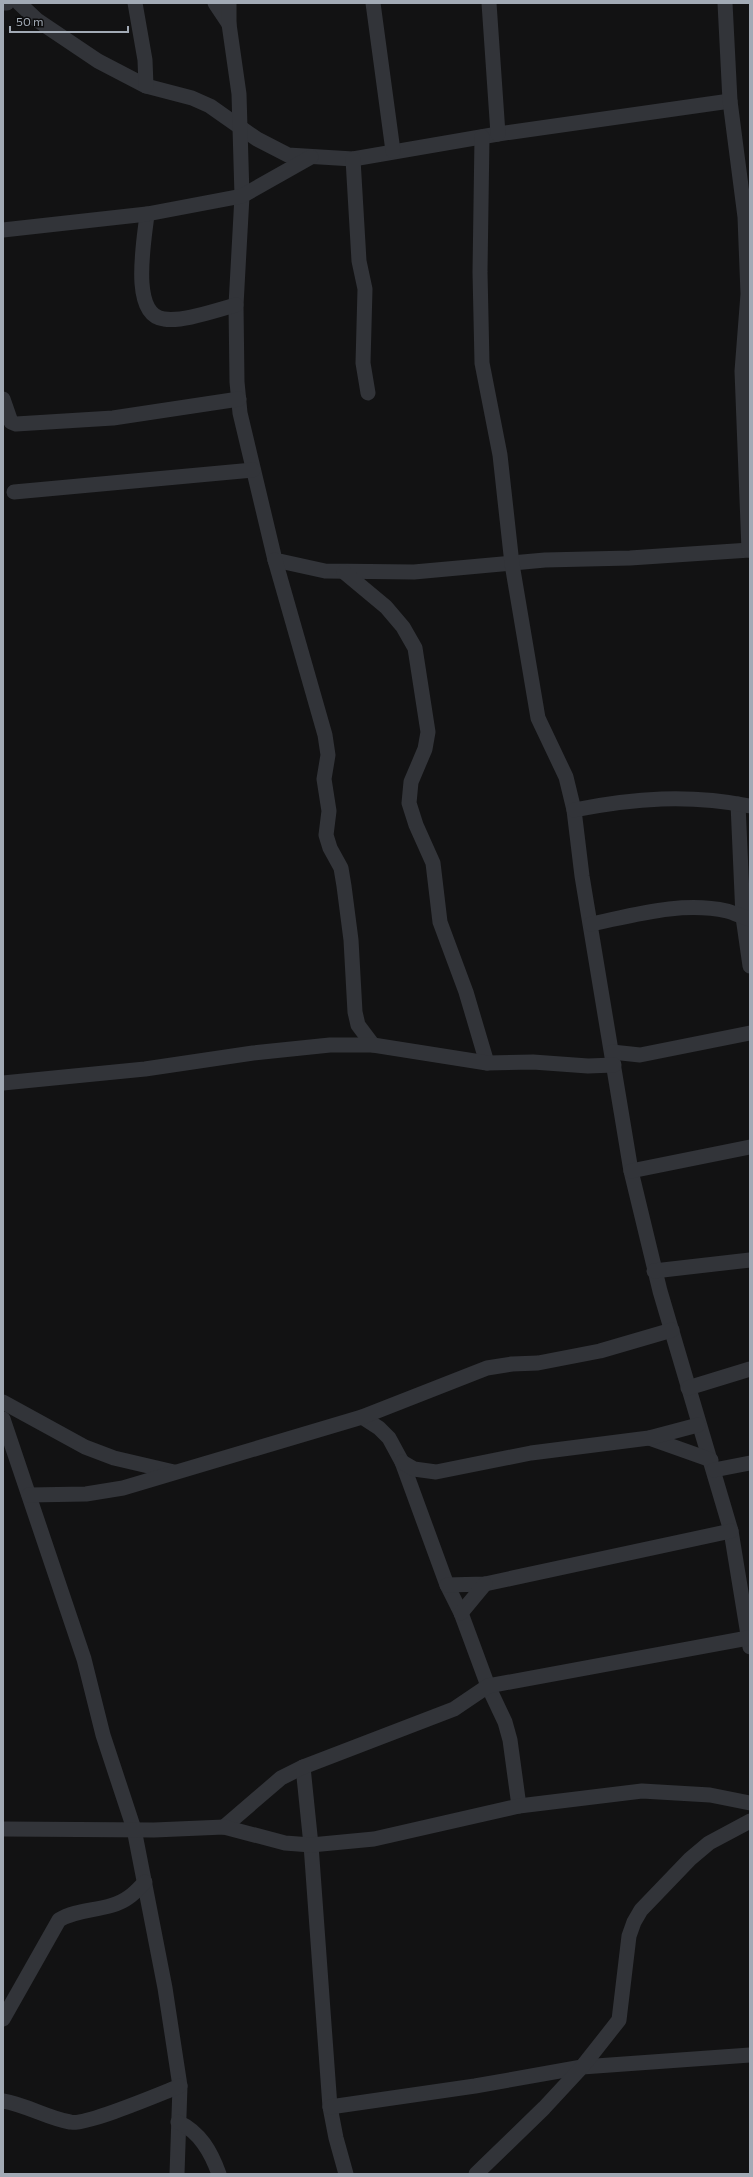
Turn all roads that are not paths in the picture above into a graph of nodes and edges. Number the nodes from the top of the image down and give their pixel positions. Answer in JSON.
{"nodes":[{"id":1,"x":3,"y":3,"type":"edge"},
{"id":2,"x":7,"y":3,"type":"edge"},
{"id":3,"x":18,"y":3,"type":"edge"},
{"id":4,"x":134,"y":3,"type":"edge"},
{"id":5,"x":215,"y":3,"type":"edge"},
{"id":6,"x":229,"y":3,"type":"edge"},
{"id":7,"x":373,"y":3,"type":"edge"},
{"id":8,"x":489,"y":3,"type":"edge"},
{"id":9,"x":725,"y":3,"type":"edge"},
{"id":10,"x":229,"y":24,"type":"junction"},
{"id":11,"x":146,"y":86,"type":"junction"},
{"id":12,"x":730,"y":101,"type":"junction"},
{"id":13,"x":241,"y":126,"type":"junction"},
{"id":14,"x":498,"y":134,"type":"junction"},
{"id":15,"x":482,"y":137,"type":"junction"},
{"id":16,"x":393,"y":151,"type":"junction"},
{"id":17,"x":311,"y":157,"type":"junction"},
{"id":18,"x":353,"y":159,"type":"junction"},
{"id":19,"x":746,"y":195,"type":"edge"},
{"id":20,"x":242,"y":196,"type":"junction"},
{"id":21,"x":147,"y":214,"type":"junction"},
{"id":22,"x":3,"y":230,"type":"edge"},
{"id":23,"x":236,"y":305,"type":"junction"},
{"id":24,"x":368,"y":393,"type":"dead end"},
{"id":25,"x":3,"y":399,"type":"edge"},
{"id":26,"x":239,"y":399,"type":"junction"},
{"id":27,"x":254,"y":470,"type":"junction"},
{"id":28,"x":14,"y":492,"type":"dead end"},
{"id":29,"x":750,"y":550,"type":"edge"},
{"id":30,"x":275,"y":560,"type":"junction"},
{"id":31,"x":512,"y":564,"type":"junction"},
{"id":32,"x":344,"y":572,"type":"junction"},
{"id":33,"x":744,"y":805,"type":"edge"},
{"id":34,"x":574,"y":810,"type":"junction"},
{"id":35,"x":747,"y":918,"type":"edge"},
{"id":36,"x":591,"y":924,"type":"junction"},
{"id":37,"x":750,"y":966,"type":"edge"},
{"id":38,"x":750,"y":1033,"type":"edge"},
{"id":39,"x":373,"y":1045,"type":"junction"},
{"id":40,"x":613,"y":1058,"type":"junction"},
{"id":41,"x":487,"y":1063,"type":"junction"},
{"id":42,"x":3,"y":1083,"type":"edge"},
{"id":43,"x":750,"y":1147,"type":"edge"},
{"id":44,"x":631,"y":1171,"type":"junction"},
{"id":45,"x":750,"y":1260,"type":"edge"},
{"id":46,"x":654,"y":1271,"type":"junction"},
{"id":47,"x":672,"y":1330,"type":"junction"},
{"id":48,"x":750,"y":1369,"type":"edge"},
{"id":49,"x":688,"y":1388,"type":"junction"},
{"id":50,"x":3,"y":1402,"type":"edge"},
{"id":51,"x":362,"y":1417,"type":"junction"},
{"id":52,"x":3,"y":1419,"type":"edge"},
{"id":53,"x":698,"y":1426,"type":"junction"},
{"id":54,"x":650,"y":1438,"type":"junction"},
{"id":55,"x":402,"y":1462,"type":"junction"},
{"id":56,"x":750,"y":1463,"type":"edge"},
{"id":57,"x":712,"y":1465,"type":"junction"},
{"id":58,"x":174,"y":1472,"type":"junction"},
{"id":59,"x":29,"y":1496,"type":"junction"},
{"id":60,"x":48,"y":1496,"type":"junction"},
{"id":61,"x":37,"y":1517,"type":"junction"},
{"id":62,"x":731,"y":1531,"type":"junction"},
{"id":63,"x":485,"y":1584,"type":"junction"},
{"id":64,"x":447,"y":1585,"type":"junction"},
{"id":65,"x":461,"y":1613,"type":"junction"},
{"id":66,"x":749,"y":1643,"type":"edge"},
{"id":67,"x":488,"y":1686,"type":"junction"},
{"id":68,"x":303,"y":1767,"type":"junction"},
{"id":69,"x":750,"y":1803,"type":"edge"},
{"id":70,"x":519,"y":1806,"type":"junction"},
{"id":71,"x":129,"y":1811,"type":"junction"},
{"id":72,"x":750,"y":1821,"type":"edge"},
{"id":73,"x":224,"y":1827,"type":"junction"},
{"id":74,"x":3,"y":1829,"type":"edge"},
{"id":75,"x":134,"y":1829,"type":"junction"},
{"id":76,"x":114,"y":1830,"type":"junction"},
{"id":77,"x":311,"y":1844,"type":"junction"},
{"id":78,"x":145,"y":1882,"type":"junction"},
{"id":79,"x":3,"y":2019,"type":"edge"},
{"id":80,"x":750,"y":2054,"type":"edge"},
{"id":81,"x":582,"y":2067,"type":"junction"},
{"id":82,"x":180,"y":2086,"type":"junction"},
{"id":83,"x":3,"y":2101,"type":"edge"},
{"id":84,"x":330,"y":2107,"type":"junction"},
{"id":85,"x":178,"y":2122,"type":"junction"},
{"id":86,"x":177,"y":2174,"type":"edge"},
{"id":87,"x":219,"y":2174,"type":"edge"},
{"id":88,"x":346,"y":2174,"type":"edge"},
{"id":89,"x":476,"y":2174,"type":"edge"}],
"edges":[{"from":1,"to":2,"type":"street"},
{"from":3,"to":11,"type":"street"},
{"from":4,"to":11,"type":"street"},
{"from":5,"to":10,"type":"street"},
{"from":6,"to":10,"type":"street"},
{"from":7,"to":16,"type":"street"},
{"from":8,"to":14,"type":"street"},
{"from":9,"to":12,"type":"street"},
{"from":10,"to":13,"type":"street"},
{"from":11,"to":13,"type":"street"},
{"from":12,"to":14,"type":"street"},
{"from":12,"to":19,"type":"street"},
{"from":13,"to":17,"type":"street"},
{"from":13,"to":20,"type":"street"},
{"from":14,"to":15,"type":"street"},
{"from":15,"to":16,"type":"street"},
{"from":15,"to":31,"type":"street"},
{"from":16,"to":18,"type":"street"},
{"from":17,"to":18,"type":"street"},
{"from":17,"to":20,"type":"street"},
{"from":18,"to":24,"type":"street"},
{"from":19,"to":29,"type":"street"},
{"from":20,"to":21,"type":"street"},
{"from":20,"to":23,"type":"street"},
{"from":21,"to":22,"type":"street"},
{"from":21,"to":23,"type":"street"},
{"from":23,"to":26,"type":"street"},
{"from":25,"to":26,"type":"street"},
{"from":26,"to":27,"type":"street"},
{"from":27,"to":28,"type":"street"},
{"from":27,"to":30,"type":"street"},
{"from":29,"to":31,"type":"street"},
{"from":30,"to":32,"type":"street"},
{"from":30,"to":39,"type":"street"},
{"from":31,"to":32,"type":"street"},
{"from":31,"to":34,"type":"street"},
{"from":32,"to":41,"type":"street"},
{"from":33,"to":34,"type":"street"},
{"from":33,"to":35,"type":"street"},
{"from":34,"to":36,"type":"street"},
{"from":35,"to":36,"type":"street"},
{"from":35,"to":37,"type":"street"},
{"from":36,"to":40,"type":"street"},
{"from":38,"to":40,"type":"street"},
{"from":39,"to":41,"type":"street"},
{"from":39,"to":42,"type":"street"},
{"from":40,"to":41,"type":"street"},
{"from":40,"to":44,"type":"street"},
{"from":43,"to":44,"type":"street"},
{"from":44,"to":46,"type":"street"},
{"from":45,"to":46,"type":"street"},
{"from":46,"to":47,"type":"street"},
{"from":47,"to":49,"type":"street"},
{"from":47,"to":51,"type":"street"},
{"from":48,"to":49,"type":"street"},
{"from":49,"to":53,"type":"street"},
{"from":50,"to":58,"type":"street"},
{"from":51,"to":55,"type":"street"},
{"from":51,"to":58,"type":"street"},
{"from":52,"to":59,"type":"street"},
{"from":53,"to":54,"type":"street"},
{"from":53,"to":57,"type":"street"},
{"from":54,"to":55,"type":"street"},
{"from":54,"to":57,"type":"street"},
{"from":55,"to":64,"type":"street"},
{"from":56,"to":57,"type":"street"},
{"from":57,"to":62,"type":"street"},
{"from":58,"to":60,"type":"street"},
{"from":59,"to":60,"type":"street"},
{"from":59,"to":61,"type":"street"},
{"from":60,"to":61,"type":"street"},
{"from":61,"to":71,"type":"street"},
{"from":62,"to":63,"type":"street"},
{"from":62,"to":66,"type":"street"},
{"from":63,"to":64,"type":"street"},
{"from":63,"to":65,"type":"street"},
{"from":64,"to":65,"type":"street"},
{"from":65,"to":67,"type":"street"},
{"from":66,"to":67,"type":"street"},
{"from":67,"to":68,"type":"street"},
{"from":67,"to":70,"type":"street"},
{"from":68,"to":73,"type":"street"},
{"from":68,"to":77,"type":"street"},
{"from":69,"to":70,"type":"street"},
{"from":70,"to":77,"type":"street"},
{"from":71,"to":75,"type":"street"},
{"from":71,"to":76,"type":"street"},
{"from":72,"to":81,"type":"street"},
{"from":73,"to":75,"type":"street"},
{"from":73,"to":77,"type":"street"},
{"from":74,"to":76,"type":"street"},
{"from":75,"to":76,"type":"street"},
{"from":75,"to":78,"type":"street"},
{"from":77,"to":84,"type":"street"},
{"from":78,"to":79,"type":"street"},
{"from":78,"to":82,"type":"street"},
{"from":80,"to":81,"type":"street"},
{"from":81,"to":84,"type":"street"},
{"from":81,"to":89,"type":"street"},
{"from":82,"to":83,"type":"street"},
{"from":82,"to":85,"type":"street"},
{"from":84,"to":88,"type":"street"},
{"from":85,"to":86,"type":"street"},
{"from":85,"to":87,"type":"street"}]}
